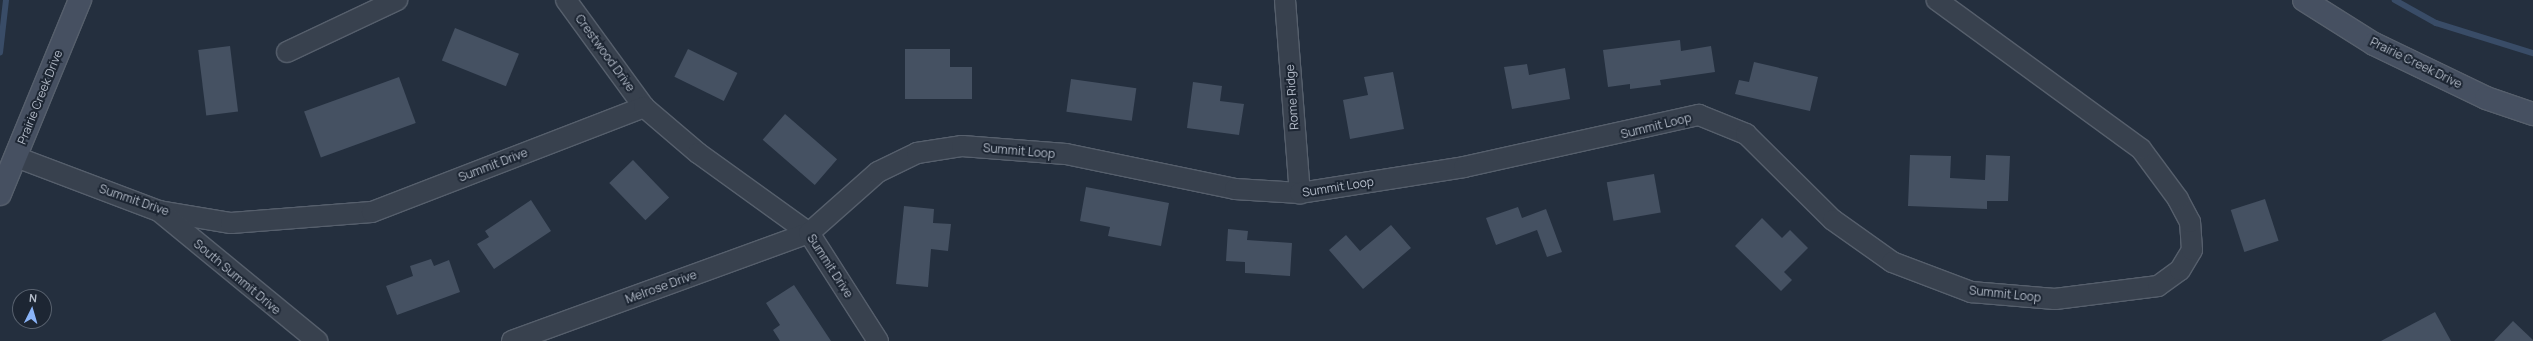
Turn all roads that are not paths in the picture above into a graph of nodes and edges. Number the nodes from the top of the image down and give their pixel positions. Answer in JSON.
{"nodes":[{"id":1,"x":80,"y":0,"type":"edge"},
{"id":2,"x":397,"y":0,"type":"edge"},
{"id":3,"x":566,"y":0,"type":"edge"},
{"id":4,"x":1285,"y":0,"type":"edge"},
{"id":5,"x":1937,"y":0,"type":"edge"},
{"id":6,"x":2304,"y":0,"type":"edge"},
{"id":7,"x":288,"y":52,"type":"dead end"},
{"id":8,"x":644,"y":107,"type":"junction"},
{"id":9,"x":2533,"y":114,"type":"edge"},
{"id":10,"x":16,"y":157,"type":"junction"},
{"id":11,"x":1300,"y":193,"type":"junction"},
{"id":12,"x":0,"y":194,"type":"edge"},
{"id":13,"x":159,"y":211,"type":"junction"},
{"id":14,"x":809,"y":233,"type":"junction"},
{"id":15,"x":316,"y":341,"type":"edge"},
{"id":16,"x":512,"y":341,"type":"edge"},
{"id":17,"x":878,"y":341,"type":"edge"}],
"edges":[{"from":1,"to":10,"type":"main road","name":"Prairie Creek Drive"},
{"from":2,"to":7,"type":"street"},
{"from":3,"to":8,"type":"street","name":"Crestwood Drive"},
{"from":4,"to":11,"type":"street","name":"Rome Ridge"},
{"from":5,"to":11,"type":"street","name":"Summit Loop"},
{"from":6,"to":9,"type":"main road","name":"Prairie Creek Drive"},
{"from":8,"to":13,"type":"street","name":"Summit Drive"},
{"from":8,"to":14,"type":"street","name":"Summit Drive"},
{"from":10,"to":12,"type":"main road","name":"Prairie Creek Drive"},
{"from":10,"to":13,"type":"street","name":"Summit Drive"},
{"from":11,"to":14,"type":"street","name":"Summit Loop"},
{"from":13,"to":15,"type":"street","name":"South Summit Drive"},
{"from":14,"to":16,"type":"street","name":"Melrose Drive"},
{"from":14,"to":17,"type":"street","name":"Summit Drive"}]}
